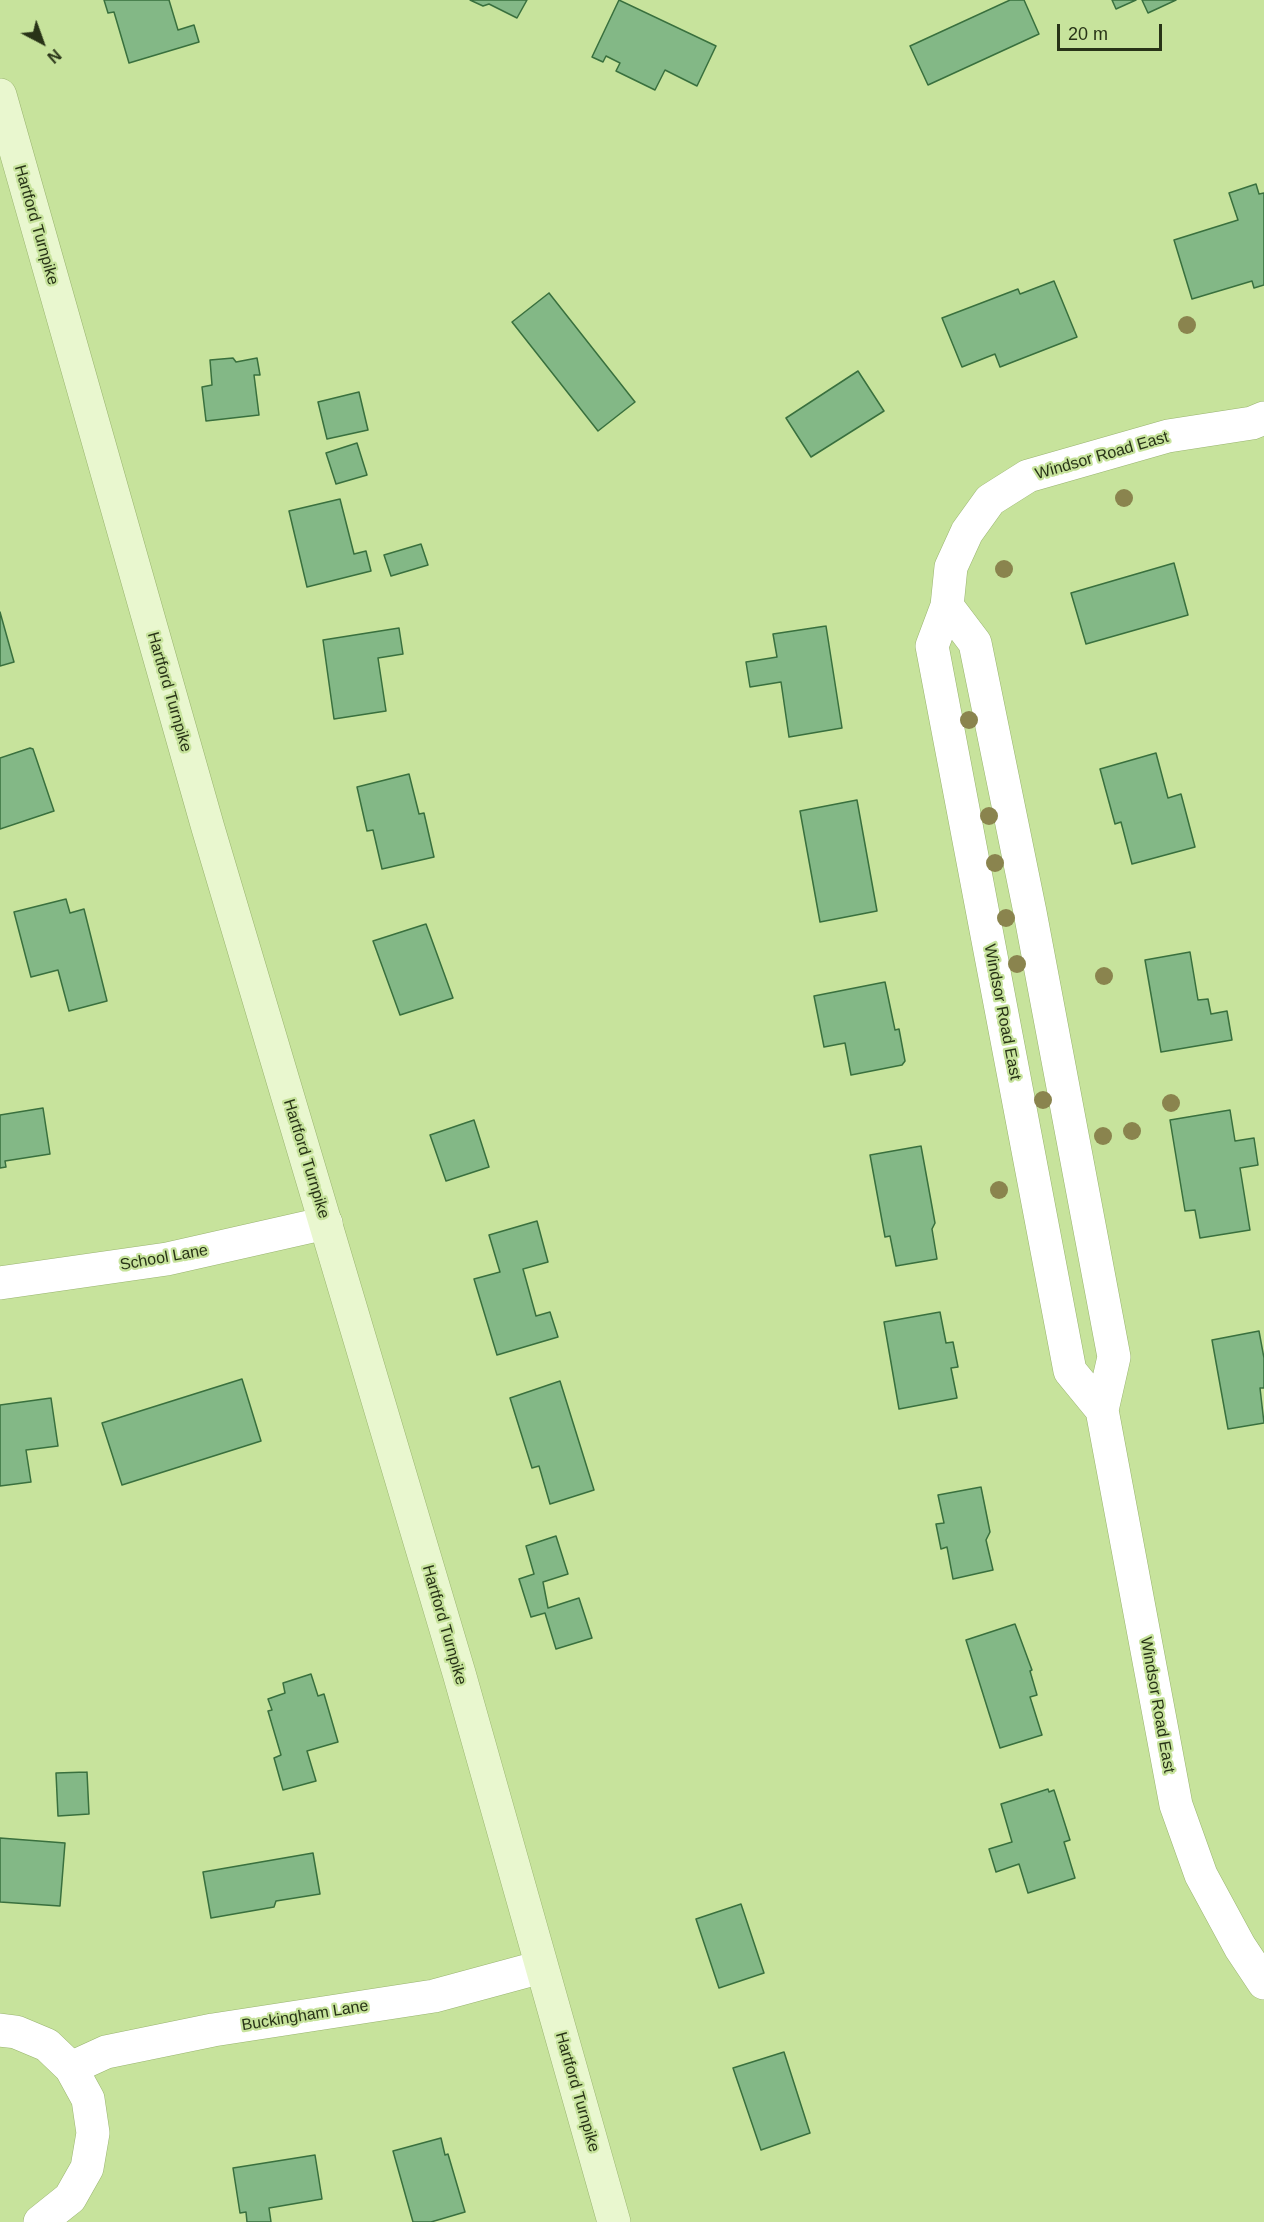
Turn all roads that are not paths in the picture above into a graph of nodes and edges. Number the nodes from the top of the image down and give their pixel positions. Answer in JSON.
{"nodes":[{"id":1,"x":0,"y":95,"type":"edge"},
{"id":2,"x":1264,"y":418,"type":"edge"},
{"id":3,"x":947,"y":606,"type":"junction"},
{"id":4,"x":326,"y":1223,"type":"junction"},
{"id":5,"x":0,"y":1283,"type":"edge"},
{"id":6,"x":1102,"y":1410,"type":"junction"},
{"id":7,"x":541,"y":1967,"type":"junction"},
{"id":8,"x":1264,"y":1983,"type":"edge"},
{"id":9,"x":0,"y":2030,"type":"edge"},
{"id":10,"x":71,"y":2068,"type":"junction"},
{"id":11,"x":40,"y":2222,"type":"edge"},
{"id":12,"x":614,"y":2222,"type":"edge"}],
"edges":[{"from":1,"to":4,"type":"main road","name":"Hartford Turnpike"},
{"from":2,"to":3,"type":"street","name":"Windsor Road East"},
{"from":3,"to":6,"type":"street","name":"Windsor Road East"},
{"from":3,"to":6,"type":"street","name":"Windsor Road East"},
{"from":4,"to":5,"type":"street","name":"School Lane"},
{"from":4,"to":7,"type":"main road","name":"Hartford Turnpike"},
{"from":6,"to":8,"type":"street","name":"Windsor Road East"},
{"from":7,"to":10,"type":"street","name":"Buckingham Lane"},
{"from":7,"to":12,"type":"main road","name":"Hartford Turnpike"},
{"from":9,"to":10,"type":"street"},
{"from":10,"to":11,"type":"street"}]}
